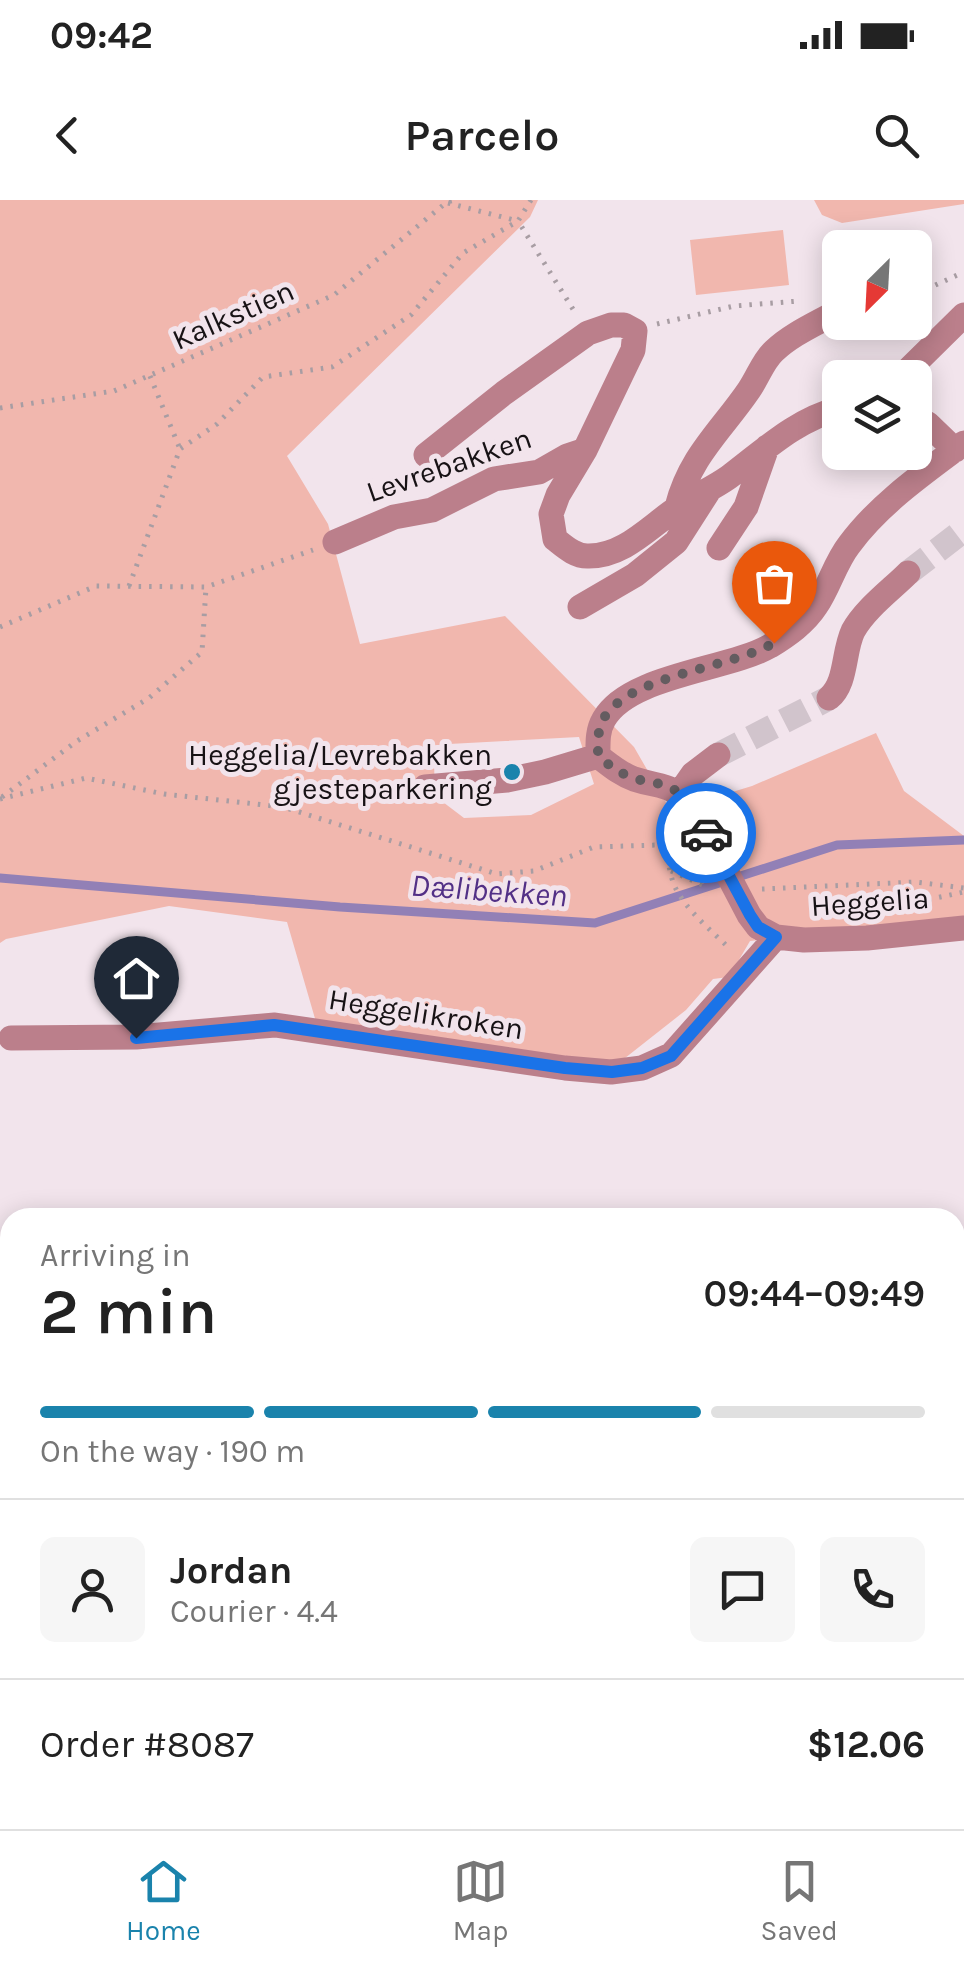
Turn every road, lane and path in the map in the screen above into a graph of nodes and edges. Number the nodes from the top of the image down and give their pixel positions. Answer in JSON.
{"nodes":[{"id":1,"x":455,"y":200,"type":"edge"},
{"id":2,"x":530,"y":200,"type":"edge"},
{"id":3,"x":446,"y":202,"type":"junction"},
{"id":4,"x":518,"y":221,"type":"junction"},
{"id":5,"x":964,"y":272,"type":"edge"},
{"id":6,"x":932,"y":287,"type":"edge"},
{"id":7,"x":804,"y":301,"type":"dead end"},
{"id":8,"x":964,"y":315,"type":"edge"},
{"id":9,"x":822,"y":320,"type":"edge"},
{"id":10,"x":635,"y":331,"type":"junction"},
{"id":11,"x":588,"y":333,"type":"junction"},
{"id":12,"x":918,"y":360,"type":"edge"},
{"id":13,"x":150,"y":376,"type":"junction"},
{"id":14,"x":0,"y":408,"type":"edge"},
{"id":15,"x":822,"y":413,"type":"edge"},
{"id":16,"x":932,"y":427,"type":"edge"},
{"id":17,"x":767,"y":446,"type":"junction"},
{"id":18,"x":959,"y":446,"type":"edge"},
{"id":19,"x":180,"y":449,"type":"junction"},
{"id":20,"x":584,"y":450,"type":"junction"},
{"id":21,"x":426,"y":456,"type":"dead end"},
{"id":22,"x":708,"y":492,"type":"junction"},
{"id":23,"x":678,"y":507,"type":"junction"},
{"id":24,"x":335,"y":542,"type":"joint"},
{"id":25,"x":719,"y":548,"type":"dead end"},
{"id":26,"x":908,"y":572,"type":"tunnel mouth"},
{"id":27,"x":130,"y":586,"type":"junction"},
{"id":28,"x":206,"y":588,"type":"junction"},
{"id":29,"x":580,"y":608,"type":"dead end"},
{"id":30,"x":0,"y":627,"type":"edge"},
{"id":31,"x":829,"y":698,"type":"tunnel mouth"},
{"id":32,"x":718,"y":755,"type":"tunnel mouth"},
{"id":33,"x":598,"y":756,"type":"junction"},
{"id":34,"x":424,"y":787,"type":"joint"},
{"id":35,"x":0,"y":798,"type":"edge"},
{"id":36,"x":686,"y":801,"type":"junction"},
{"id":37,"x":283,"y":807,"type":"junction"},
{"id":38,"x":670,"y":871,"type":"junction"},
{"id":39,"x":964,"y":888,"type":"edge"},
{"id":40,"x":714,"y":890,"type":"dead end"},
{"id":41,"x":762,"y":890,"type":"dead end"},
{"id":42,"x":964,"y":928,"type":"edge"},
{"id":43,"x":767,"y":932,"type":"junction"},
{"id":44,"x":749,"y":968,"type":"junction"},
{"id":45,"x":10,"y":1038,"type":"dead end"}],
"edges":[{"from":1,"to":3,"type":"path","name":"Kalkstien"},
{"from":2,"to":4,"type":"path"},
{"from":3,"to":4,"type":"path"},
{"from":3,"to":13,"type":"path","name":"Kalkstien"},
{"from":4,"to":11,"type":"path"},
{"from":4,"to":19,"type":"path"},
{"from":5,"to":6,"type":"path"},
{"from":7,"to":10,"type":"path"},
{"from":8,"to":12,"type":"street"},
{"from":9,"to":23,"type":"street"},
{"from":10,"to":11,"type":"street"},
{"from":10,"to":20,"type":"street","name":"Levrebakken"},
{"from":11,"to":21,"type":"street","name":"Levrebakken"},
{"from":13,"to":14,"type":"path","name":"Kalkstien"},
{"from":13,"to":19,"type":"path"},
{"from":15,"to":17,"type":"street","name":"Levrebakken"},
{"from":16,"to":18,"type":"street"},
{"from":17,"to":22,"type":"street","name":"Levrebakken"},
{"from":17,"to":25,"type":"street"},
{"from":18,"to":33,"type":"street"},
{"from":19,"to":27,"type":"path"},
{"from":20,"to":23,"type":"street","name":"Levrebakken"},
{"from":20,"to":24,"type":"street","name":"Levrebakken"},
{"from":22,"to":23,"type":"street","name":"Levrebakken"},
{"from":22,"to":29,"type":"street","name":"Levrebakken"},
{"from":24,"to":28,"type":"path"},
{"from":26,"to":31,"type":"street"},
{"from":27,"to":28,"type":"path"},
{"from":27,"to":30,"type":"path"},
{"from":28,"to":35,"type":"path"},
{"from":32,"to":36,"type":"street"},
{"from":33,"to":34,"type":"street"},
{"from":33,"to":36,"type":"street"},
{"from":34,"to":37,"type":"path"},
{"from":35,"to":37,"type":"path"},
{"from":36,"to":43,"type":"street","bridge":true},
{"from":37,"to":38,"type":"path"},
{"from":38,"to":40,"type":"path"},
{"from":38,"to":44,"type":"path"},
{"from":39,"to":41,"type":"path"},
{"from":42,"to":43,"type":"street","name":"Heggelia"},
{"from":43,"to":44,"type":"street","name":"Heggelikroken"},
{"from":44,"to":45,"type":"street","name":"Heggelikroken"}]}
